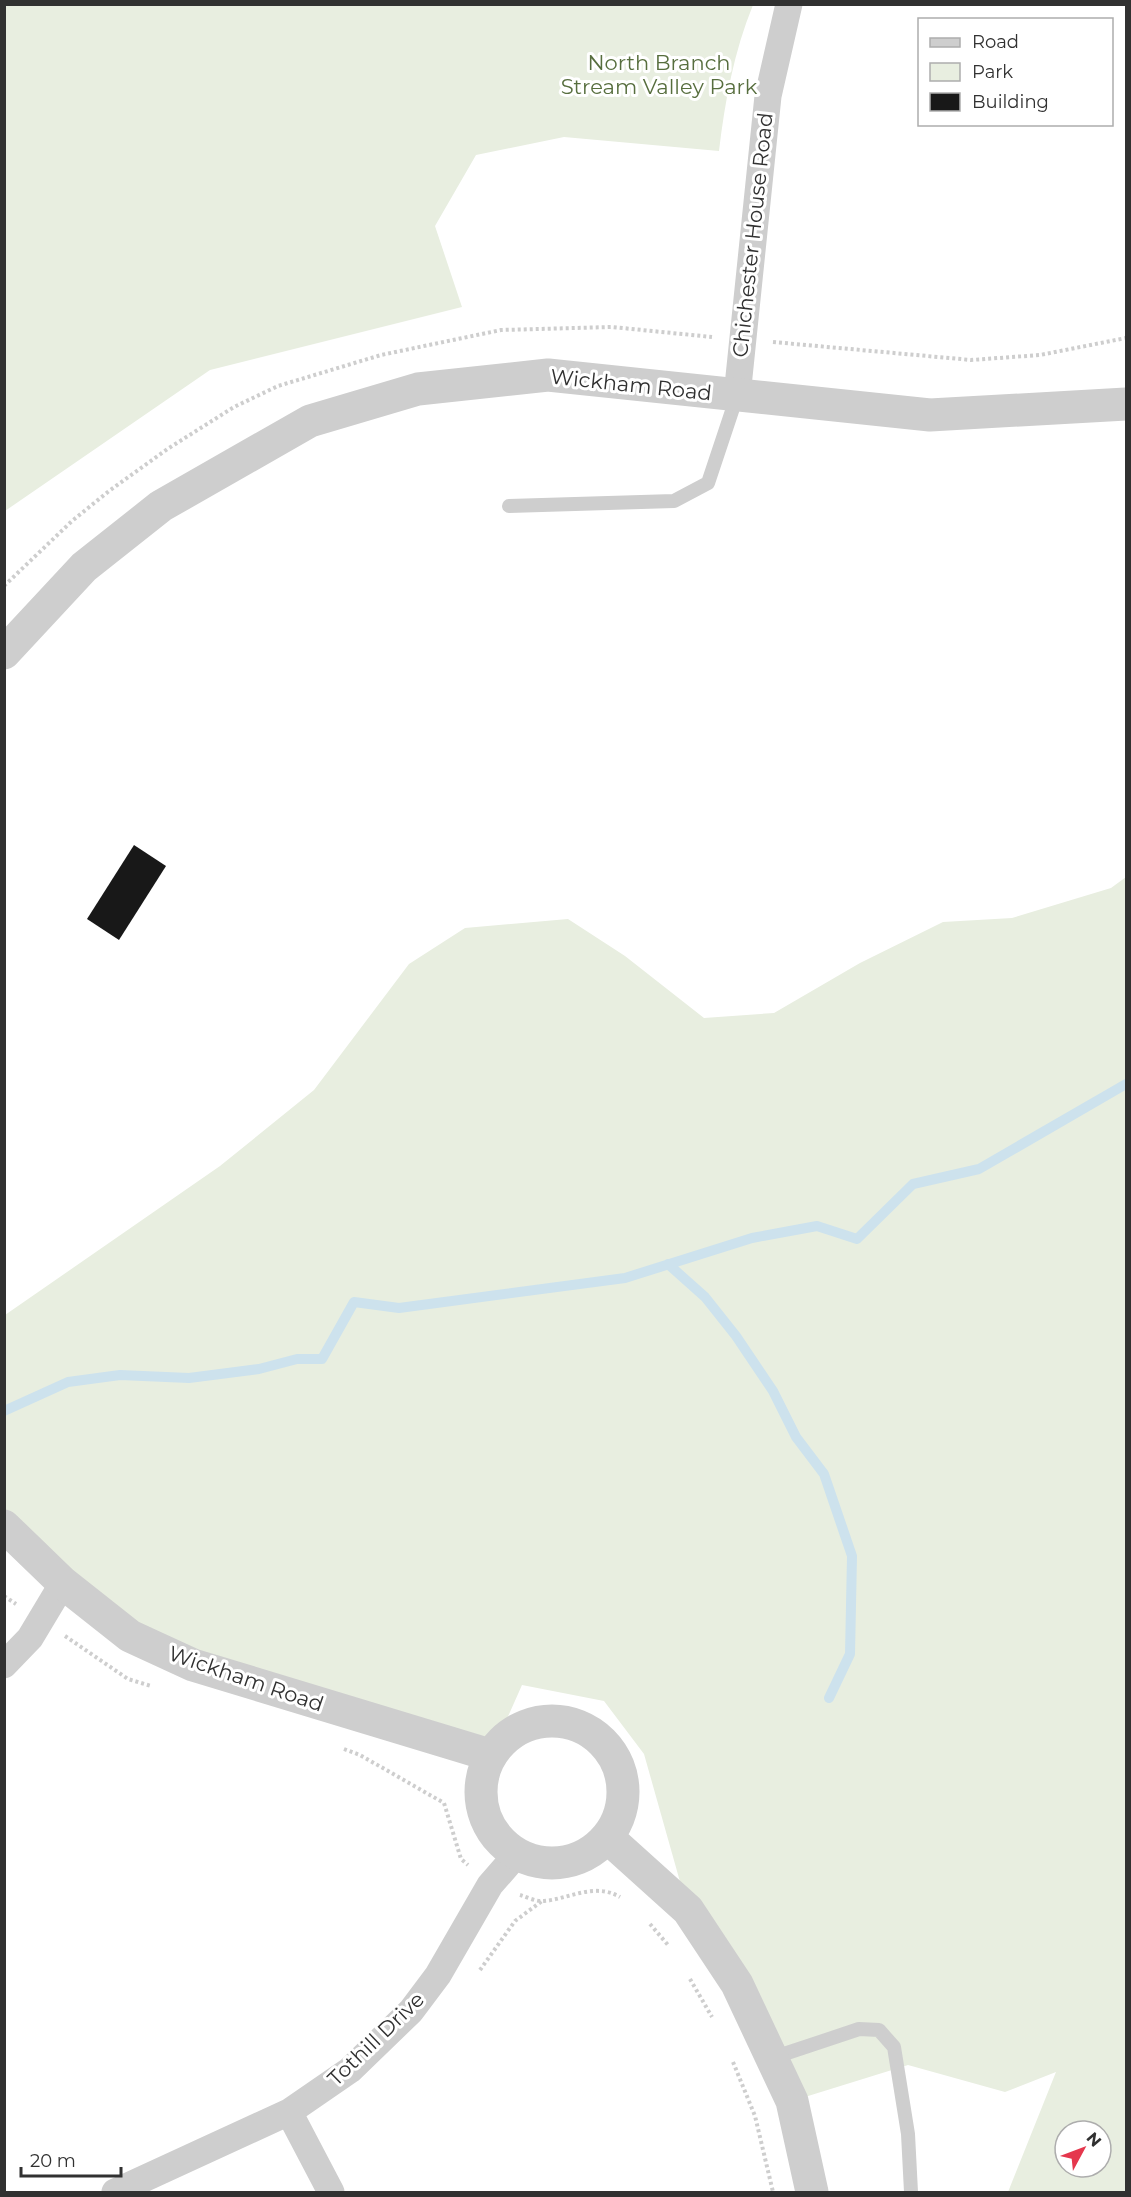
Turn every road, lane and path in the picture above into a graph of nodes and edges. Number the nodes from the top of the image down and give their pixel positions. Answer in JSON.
{"nodes":[{"id":1,"x":789,"y":4,"type":"edge"},
{"id":2,"x":736,"y":396,"type":"junction"},
{"id":3,"x":1126,"y":404,"type":"edge"},
{"id":4,"x":509,"y":506,"type":"dead end"},
{"id":5,"x":4,"y":653,"type":"edge"},
{"id":6,"x":4,"y":1526,"type":"edge"},
{"id":7,"x":63,"y":1583,"type":"junction"},
{"id":8,"x":4,"y":1596,"type":"edge"},
{"id":9,"x":41,"y":1620,"type":"junction"},
{"id":10,"x":4,"y":1665,"type":"edge"},
{"id":11,"x":161,"y":1689,"type":"dead end"},
{"id":12,"x":338,"y":1747,"type":"dead end"},
{"id":13,"x":490,"y":1755,"type":"junction"},
{"id":14,"x":607,"y":1837,"type":"junction"},
{"id":15,"x":517,"y":1854,"type":"junction"},
{"id":16,"x":490,"y":1885,"type":"junction"},
{"id":17,"x":626,"y":1901,"type":"dead end"},
{"id":18,"x":642,"y":1915,"type":"dead end"},
{"id":19,"x":673,"y":1951,"type":"dead end"},
{"id":20,"x":685,"y":1971,"type":"dead end"},
{"id":21,"x":715,"y":2021,"type":"dead end"},
{"id":22,"x":729,"y":2052,"type":"dead end"},
{"id":23,"x":772,"y":2058,"type":"junction"},
{"id":24,"x":289,"y":2112,"type":"junction"},
{"id":25,"x":115,"y":2193,"type":"edge"},
{"id":26,"x":331,"y":2193,"type":"edge"},
{"id":27,"x":773,"y":2193,"type":"edge"},
{"id":28,"x":812,"y":2193,"type":"edge"},
{"id":29,"x":911,"y":2193,"type":"edge"}],
"edges":[{"from":1,"to":2,"type":"street","name":"Chichester House Road"},
{"from":2,"to":3,"type":"street","name":"Wickham Road"},
{"from":2,"to":4,"type":"lane"},
{"from":2,"to":5,"type":"street","name":"Wickham Road"},
{"from":6,"to":7,"type":"street","name":"Wickham Road"},
{"from":7,"to":9,"type":"street"},
{"from":7,"to":13,"type":"street","name":"Wickham Road"},
{"from":8,"to":9,"type":"path"},
{"from":9,"to":10,"type":"street"},
{"from":9,"to":11,"type":"path"},
{"from":12,"to":16,"type":"path"},
{"from":13,"to":14,"type":"street"},
{"from":13,"to":15,"type":"street"},
{"from":14,"to":15,"type":"street"},
{"from":14,"to":23,"type":"street"},
{"from":15,"to":16,"type":"street","name":"Tothill Drive"},
{"from":16,"to":17,"type":"path"},
{"from":16,"to":24,"type":"street","name":"Tothill Drive"},
{"from":18,"to":19,"type":"path"},
{"from":20,"to":21,"type":"path"},
{"from":22,"to":27,"type":"path"},
{"from":23,"to":28,"type":"street"},
{"from":23,"to":29,"type":"lane"},
{"from":24,"to":25,"type":"street","name":"Tothill Drive"},
{"from":24,"to":26,"type":"street"}]}
